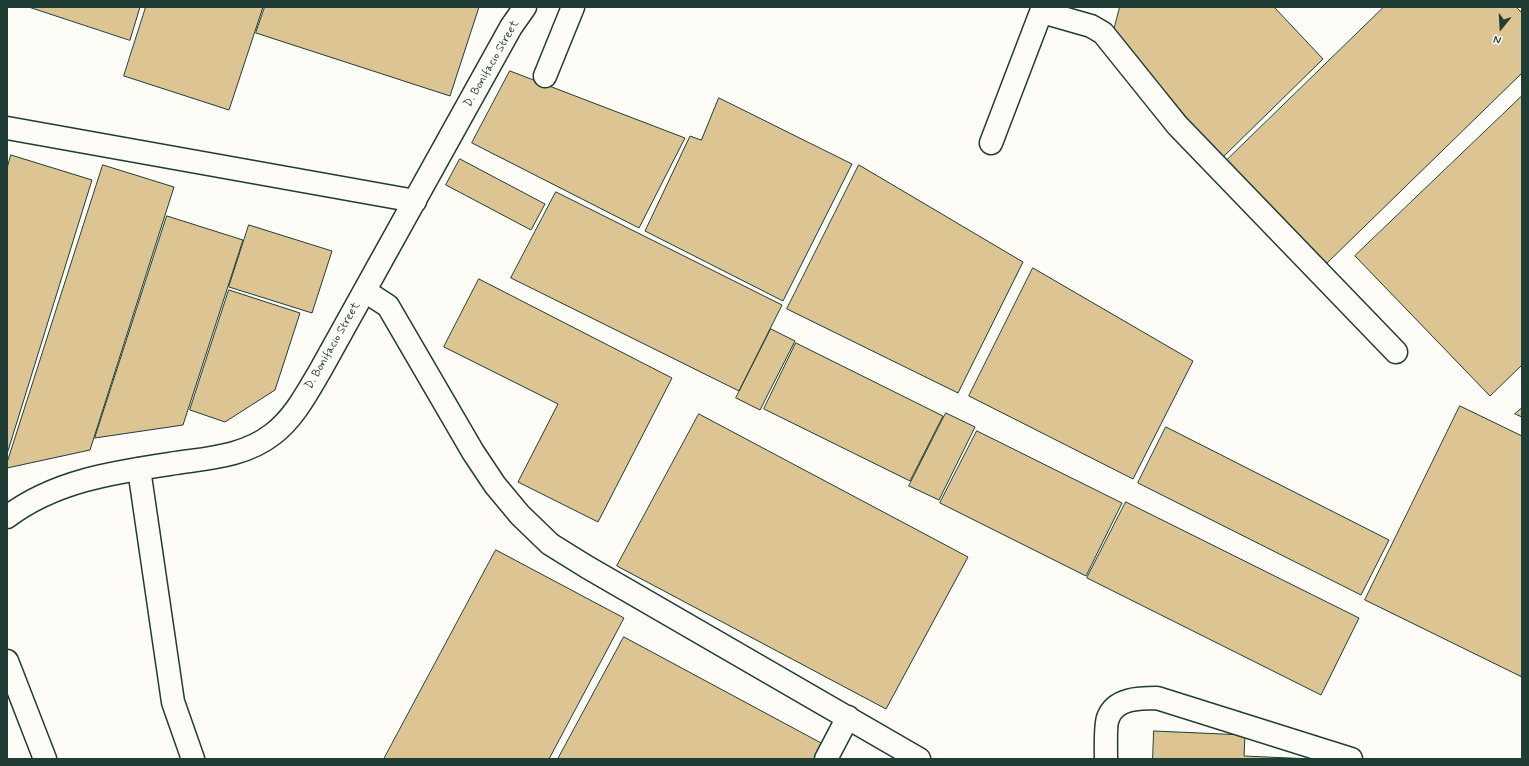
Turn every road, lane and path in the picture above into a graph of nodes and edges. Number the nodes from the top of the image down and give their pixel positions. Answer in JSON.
{"nodes":[{"id":1,"x":525,"y":7,"type":"edge"},
{"id":2,"x":573,"y":7,"type":"edge"},
{"id":3,"x":1043,"y":10,"type":"edge"},
{"id":4,"x":545,"y":76,"type":"dead end"},
{"id":5,"x":7,"y":128,"type":"edge"},
{"id":6,"x":991,"y":143,"type":"dead end"},
{"id":7,"x":415,"y":201,"type":"junction"},
{"id":8,"x":364,"y":291,"type":"junction"},
{"id":9,"x":1396,"y":352,"type":"dead end"},
{"id":10,"x":139,"y":469,"type":"junction"},
{"id":11,"x":7,"y":517,"type":"edge"},
{"id":12,"x":7,"y":661,"type":"edge"},
{"id":13,"x":848,"y":717,"type":"junction"},
{"id":14,"x":45,"y":759,"type":"edge"},
{"id":15,"x":193,"y":759,"type":"edge"},
{"id":16,"x":826,"y":759,"type":"edge"},
{"id":17,"x":919,"y":759,"type":"edge"},
{"id":18,"x":1106,"y":759,"type":"edge"},
{"id":19,"x":1351,"y":759,"type":"edge"}],
"edges":[{"from":1,"to":7,"type":"main road","name":"D. Bonifacio Street"},
{"from":2,"to":4,"type":"main road"},
{"from":3,"to":6,"type":"main road"},
{"from":3,"to":9,"type":"main road"},
{"from":5,"to":7,"type":"main road"},
{"from":7,"to":8,"type":"main road","name":"D. Bonifacio Street"},
{"from":8,"to":10,"type":"main road","name":"D. Bonifacio Street"},
{"from":8,"to":13,"type":"main road"},
{"from":10,"to":11,"type":"main road","name":"D. Bonifacio Street"},
{"from":10,"to":15,"type":"main road"},
{"from":12,"to":14,"type":"main road"},
{"from":13,"to":16,"type":"main road"},
{"from":13,"to":17,"type":"main road"},
{"from":18,"to":19,"type":"main road"}]}
